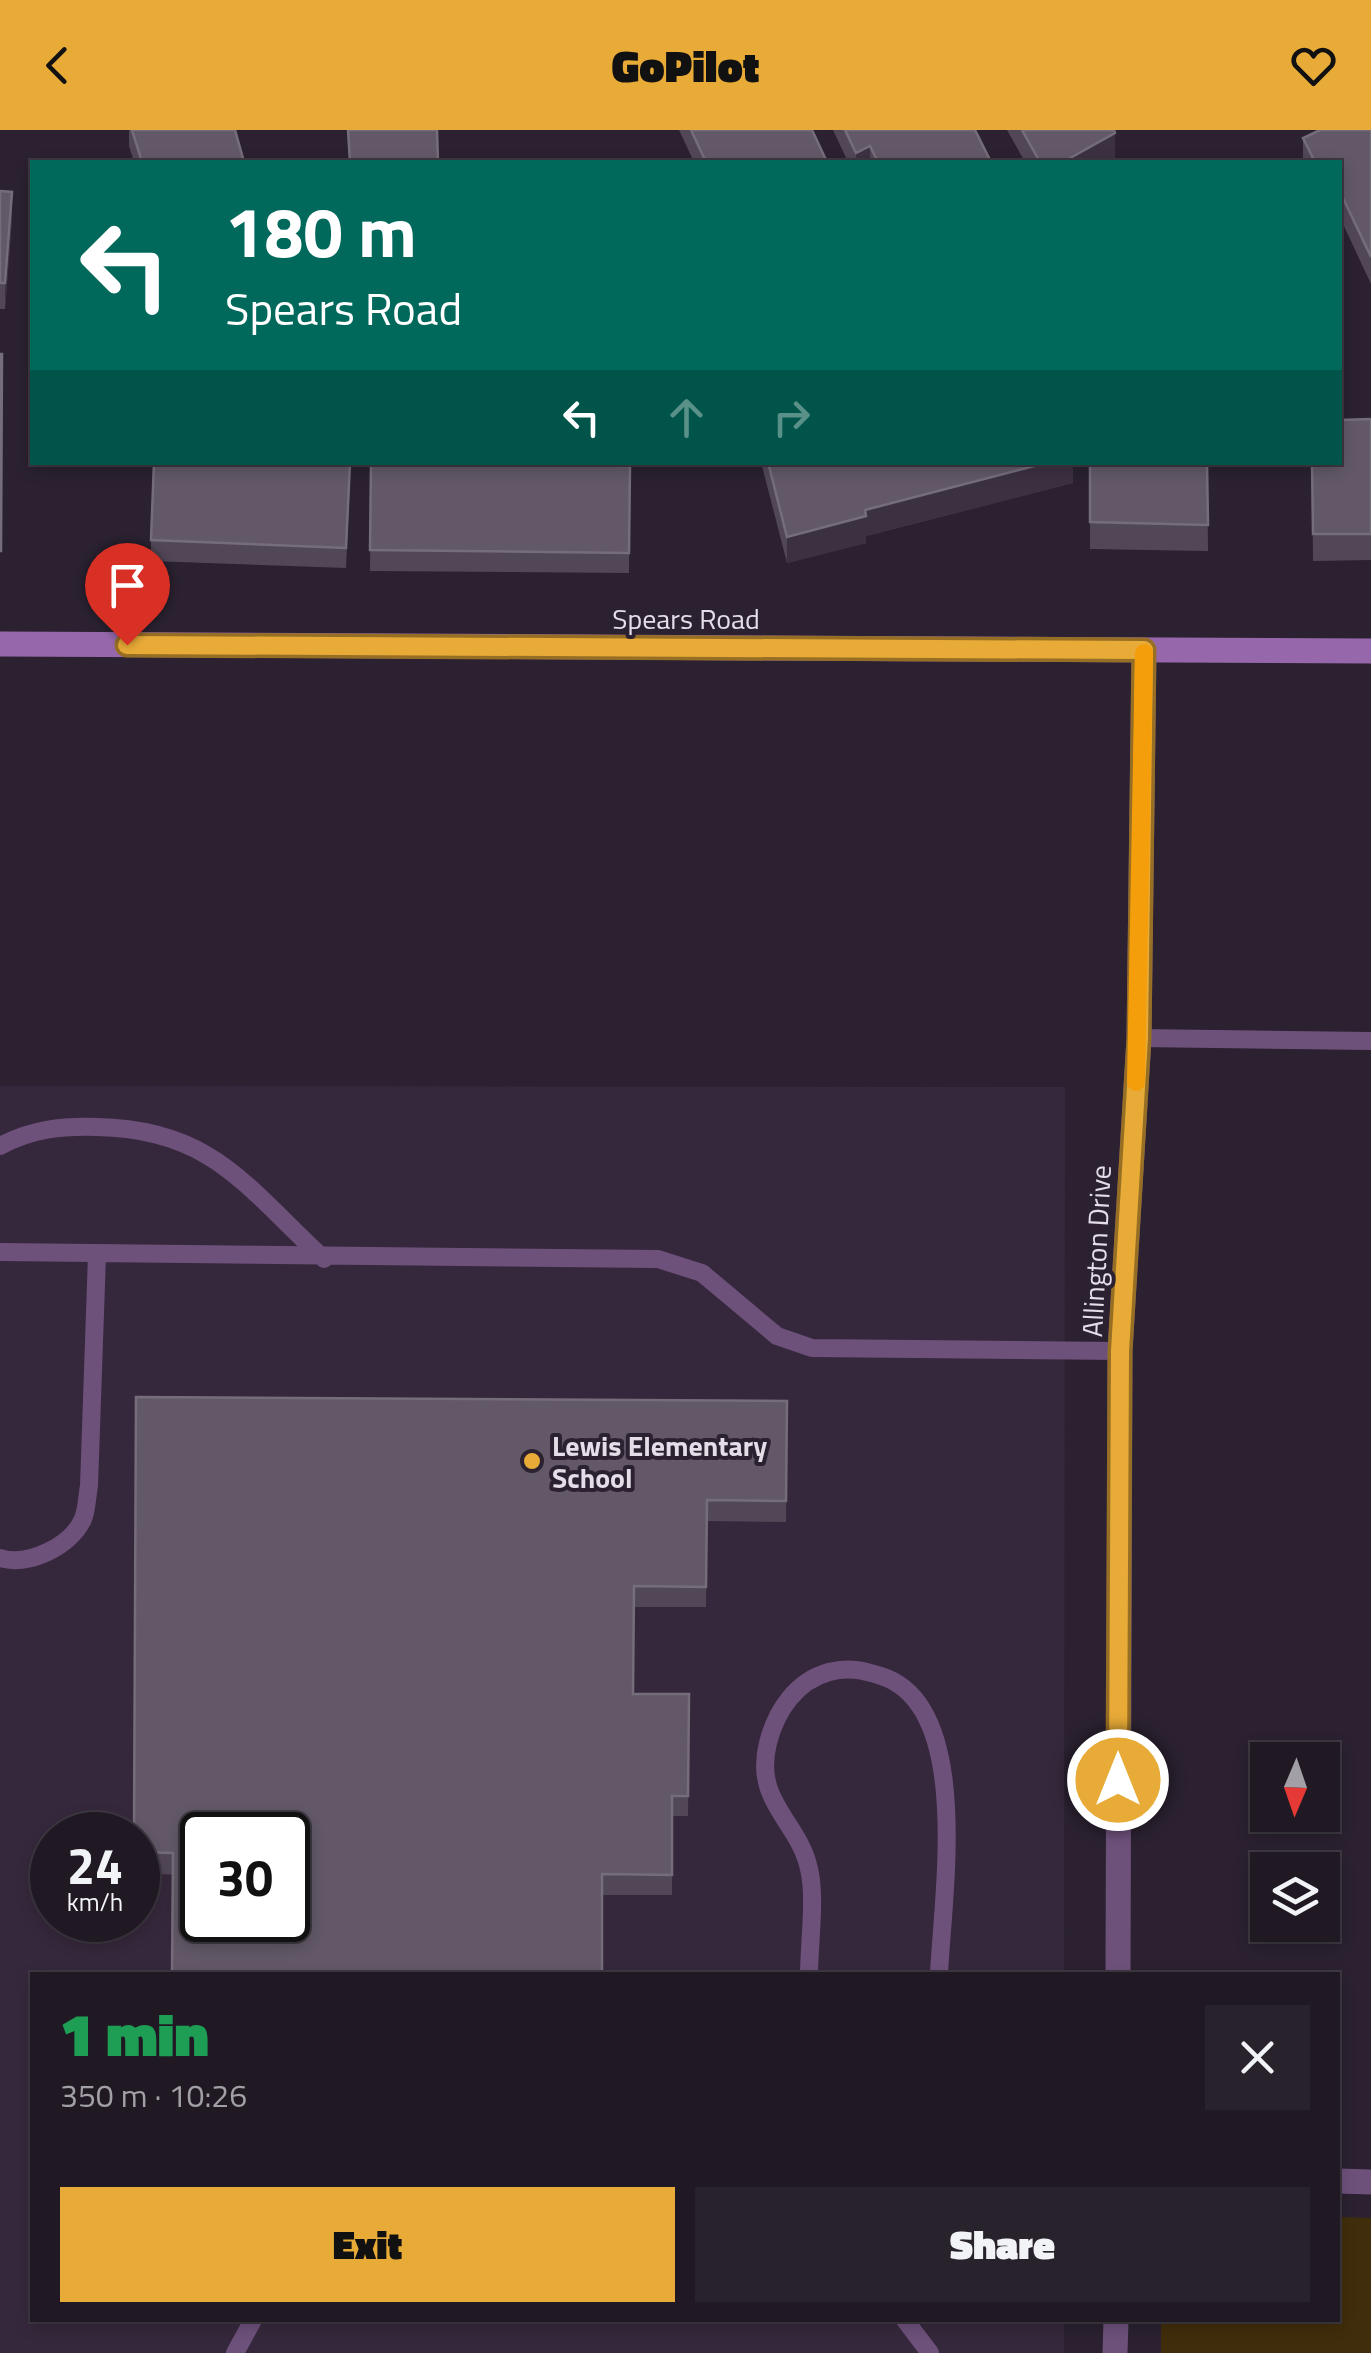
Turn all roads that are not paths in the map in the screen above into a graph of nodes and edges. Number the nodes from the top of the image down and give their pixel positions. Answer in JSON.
{"nodes":[{"id":1,"x":0,"y":644,"type":"edge"},
{"id":2,"x":1144,"y":650,"type":"junction"},
{"id":3,"x":1371,"y":650,"type":"edge"},
{"id":4,"x":1139,"y":1038,"type":"junction"},
{"id":5,"x":1371,"y":1041,"type":"edge"},
{"id":6,"x":0,"y":1146,"type":"edge"},
{"id":7,"x":0,"y":1252,"type":"edge"},
{"id":8,"x":97,"y":1255,"type":"junction"},
{"id":9,"x":324,"y":1259,"type":"junction"},
{"id":10,"x":1120,"y":1351,"type":"junction"},
{"id":11,"x":0,"y":1558,"type":"edge"},
{"id":12,"x":809,"y":1972,"type":"edge"},
{"id":13,"x":939,"y":1972,"type":"edge"},
{"id":14,"x":1118,"y":1972,"type":"edge"},
{"id":15,"x":1340,"y":2181,"type":"edge"},
{"id":16,"x":1371,"y":2182,"type":"edge"},
{"id":17,"x":252,"y":2322,"type":"edge"},
{"id":18,"x":907,"y":2322,"type":"edge"},
{"id":19,"x":1116,"y":2322,"type":"edge"},
{"id":20,"x":235,"y":2353,"type":"edge"},
{"id":21,"x":930,"y":2353,"type":"edge"},
{"id":22,"x":1115,"y":2353,"type":"edge"}],
"edges":[{"from":1,"to":2,"type":"street","name":"Spears Road"},
{"from":2,"to":3,"type":"street","name":"Spears Road"},
{"from":2,"to":4,"type":"street","name":"Allington Drive"},
{"from":4,"to":5,"type":"lane"},
{"from":4,"to":10,"type":"street","name":"Allington Drive"},
{"from":6,"to":9,"type":"lane"},
{"from":7,"to":8,"type":"lane"},
{"from":8,"to":9,"type":"lane"},
{"from":8,"to":11,"type":"lane"},
{"from":9,"to":10,"type":"lane"},
{"from":10,"to":14,"type":"street","name":"Allington Drive"},
{"from":12,"to":13,"type":"lane"},
{"from":15,"to":16,"type":"street"},
{"from":17,"to":20,"type":"lane"},
{"from":18,"to":21,"type":"lane"},
{"from":19,"to":22,"type":"street"}]}
